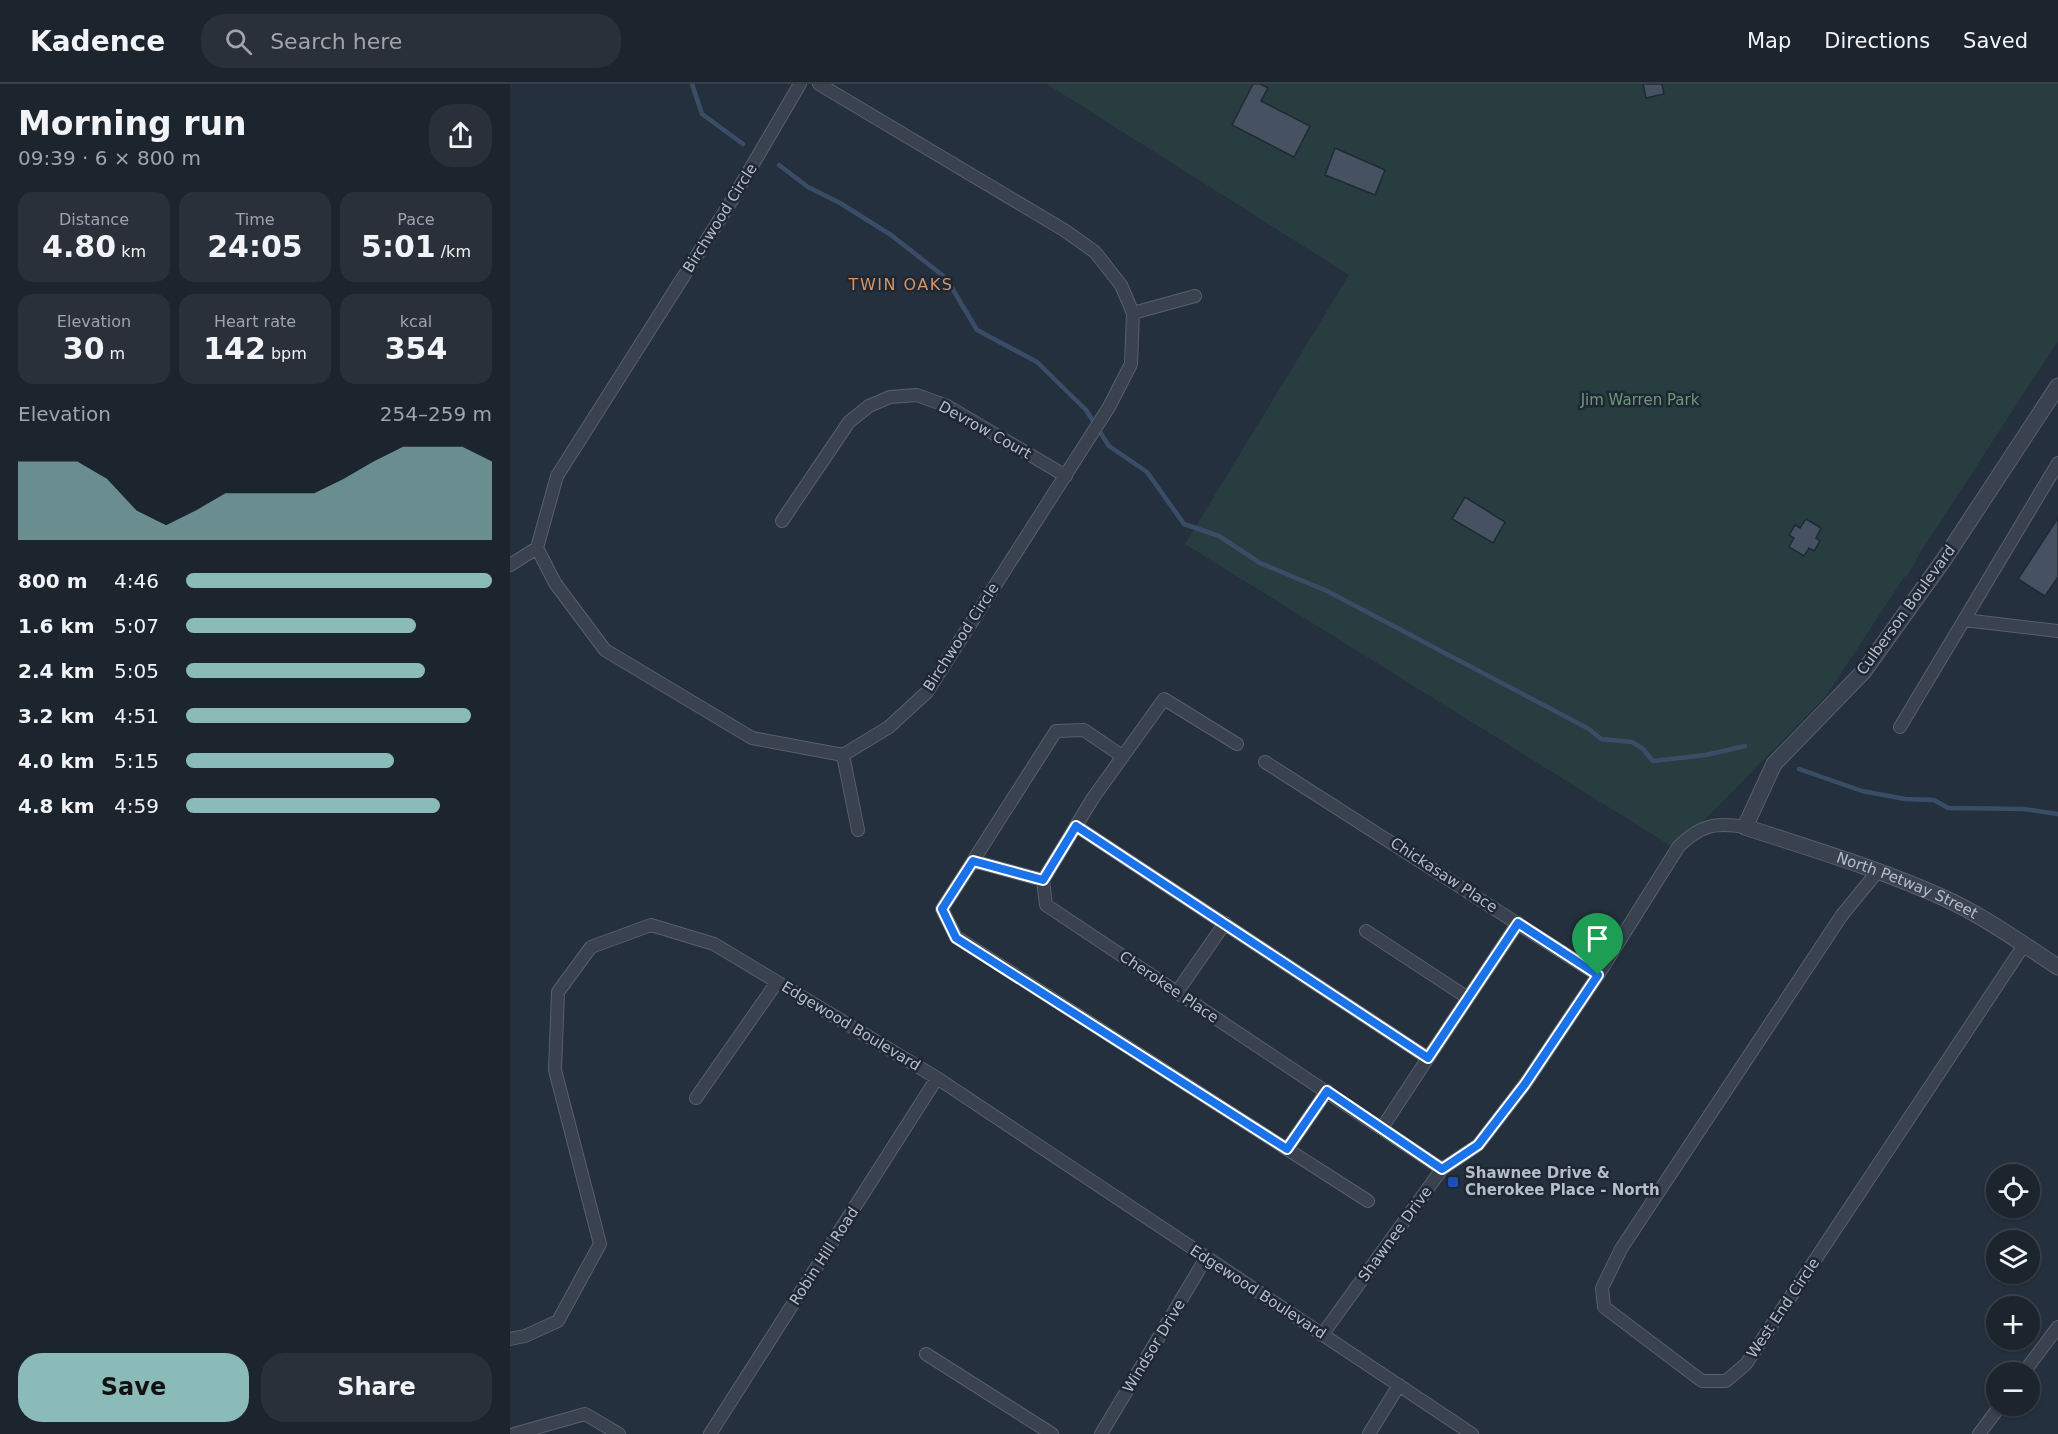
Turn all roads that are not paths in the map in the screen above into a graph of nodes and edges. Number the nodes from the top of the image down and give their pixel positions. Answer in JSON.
{"nodes":[{"id":1,"x":800,"y":84,"type":"edge"},
{"id":2,"x":819,"y":84,"type":"edge"},
{"id":3,"x":1195,"y":296,"type":"dead end"},
{"id":4,"x":1132,"y":313,"type":"junction"},
{"id":5,"x":2058,"y":386,"type":"edge"},
{"id":6,"x":2058,"y":463,"type":"edge"},
{"id":7,"x":1066,"y":476,"type":"junction"},
{"id":8,"x":782,"y":521,"type":"dead end"},
{"id":9,"x":537,"y":548,"type":"junction"},
{"id":10,"x":510,"y":565,"type":"edge"},
{"id":11,"x":1964,"y":620,"type":"junction"},
{"id":12,"x":2058,"y":631,"type":"edge"},
{"id":13,"x":1900,"y":727,"type":"dead end"},
{"id":14,"x":1237,"y":744,"type":"dead end"},
{"id":15,"x":1124,"y":752,"type":"junction"},
{"id":16,"x":843,"y":754,"type":"junction"},
{"id":17,"x":1265,"y":762,"type":"dead end"},
{"id":18,"x":1076,"y":826,"type":"junction"},
{"id":19,"x":1745,"y":827,"type":"junction"},
{"id":20,"x":858,"y":830,"type":"dead end"},
{"id":21,"x":973,"y":861,"type":"junction"},
{"id":22,"x":1878,"y":871,"type":"junction"},
{"id":23,"x":1043,"y":880,"type":"junction"},
{"id":24,"x":1224,"y":923,"type":"junction"},
{"id":25,"x":1518,"y":923,"type":"junction"},
{"id":26,"x":1366,"y":931,"type":"dead end"},
{"id":27,"x":2024,"y":945,"type":"junction"},
{"id":28,"x":2058,"y":966,"type":"edge"},
{"id":29,"x":1598,"y":975,"type":"junction"},
{"id":30,"x":777,"y":982,"type":"junction"},
{"id":31,"x":1177,"y":992,"type":"junction"},
{"id":32,"x":1468,"y":999,"type":"junction"},
{"id":33,"x":1428,"y":1058,"type":"junction"},
{"id":34,"x":937,"y":1078,"type":"junction"},
{"id":35,"x":1327,"y":1091,"type":"junction"},
{"id":36,"x":696,"y":1098,"type":"dead end"},
{"id":37,"x":1382,"y":1128,"type":"junction"},
{"id":38,"x":1287,"y":1149,"type":"junction"},
{"id":39,"x":1442,"y":1169,"type":"junction"},
{"id":40,"x":1368,"y":1201,"type":"dead end"},
{"id":41,"x":1206,"y":1258,"type":"junction"},
{"id":42,"x":2058,"y":1327,"type":"edge"},
{"id":43,"x":1322,"y":1335,"type":"junction"},
{"id":44,"x":510,"y":1339,"type":"edge"},
{"id":45,"x":926,"y":1354,"type":"dead end"},
{"id":46,"x":2032,"y":1362,"type":"edge"},
{"id":47,"x":1399,"y":1385,"type":"junction"},
{"id":48,"x":1992,"y":1416,"type":"edge"},
{"id":49,"x":514,"y":1434,"type":"edge"},
{"id":50,"x":619,"y":1434,"type":"edge"},
{"id":51,"x":710,"y":1434,"type":"edge"},
{"id":52,"x":1052,"y":1434,"type":"edge"},
{"id":53,"x":1101,"y":1434,"type":"edge"},
{"id":54,"x":1369,"y":1434,"type":"edge"},
{"id":55,"x":1472,"y":1434,"type":"edge"},
{"id":56,"x":1979,"y":1434,"type":"edge"}],
"edges":[{"from":1,"to":9,"type":"street","name":"Birchwood Circle"},
{"from":2,"to":4,"type":"street","name":"Birchwood Circle"},
{"from":3,"to":4,"type":"street"},
{"from":4,"to":7,"type":"street","name":"Birchwood Circle"},
{"from":5,"to":19,"type":"street","name":"Culberson Boulevard"},
{"from":6,"to":11,"type":"street"},
{"from":7,"to":8,"type":"street","name":"Devrow Court"},
{"from":7,"to":16,"type":"street","name":"Birchwood Circle"},
{"from":9,"to":10,"type":"street"},
{"from":9,"to":16,"type":"street"},
{"from":11,"to":12,"type":"street"},
{"from":11,"to":13,"type":"street"},
{"from":14,"to":15,"type":"street"},
{"from":15,"to":18,"type":"street"},
{"from":15,"to":21,"type":"street"},
{"from":16,"to":20,"type":"street"},
{"from":17,"to":25,"type":"street","name":"Chickasaw Place"},
{"from":18,"to":23,"type":"street"},
{"from":18,"to":24,"type":"street"},
{"from":19,"to":22,"type":"street","name":"North Petway Street"},
{"from":19,"to":29,"type":"street","name":"Shawnee Drive"},
{"from":21,"to":23,"type":"street"},
{"from":21,"to":38,"type":"street"},
{"from":22,"to":27,"type":"street","name":"North Petway Street"},
{"from":22,"to":27,"type":"street","name":"West End Circle"},
{"from":23,"to":31,"type":"street","name":"Cherokee Place"},
{"from":24,"to":31,"type":"street"},
{"from":24,"to":33,"type":"street"},
{"from":25,"to":29,"type":"street","name":"Chickasaw Place"},
{"from":25,"to":32,"type":"street"},
{"from":26,"to":32,"type":"street"},
{"from":27,"to":28,"type":"street","name":"North Petway Street"},
{"from":29,"to":39,"type":"street","name":"Shawnee Drive"},
{"from":30,"to":34,"type":"street","name":"Edgewood Boulevard"},
{"from":30,"to":36,"type":"street"},
{"from":30,"to":44,"type":"street","name":"Edgewood Boulevard"},
{"from":31,"to":35,"type":"street","name":"Cherokee Place"},
{"from":32,"to":33,"type":"street"},
{"from":33,"to":37,"type":"street"},
{"from":34,"to":41,"type":"street","name":"Edgewood Boulevard"},
{"from":34,"to":51,"type":"street","name":"Robin Hill Road"},
{"from":35,"to":37,"type":"street","name":"Cherokee Place"},
{"from":35,"to":38,"type":"street"},
{"from":37,"to":39,"type":"street","name":"Cherokee Place"},
{"from":38,"to":40,"type":"street"},
{"from":39,"to":43,"type":"street","name":"Shawnee Drive"},
{"from":41,"to":43,"type":"street","name":"Edgewood Boulevard"},
{"from":41,"to":53,"type":"street","name":"Windsor Drive"},
{"from":42,"to":46,"type":"street"},
{"from":43,"to":47,"type":"street","name":"Edgewood Boulevard"},
{"from":45,"to":52,"type":"street"},
{"from":47,"to":54,"type":"street"},
{"from":47,"to":55,"type":"street","name":"Edgewood Boulevard"},
{"from":48,"to":56,"type":"street"},
{"from":49,"to":50,"type":"street"}]}
